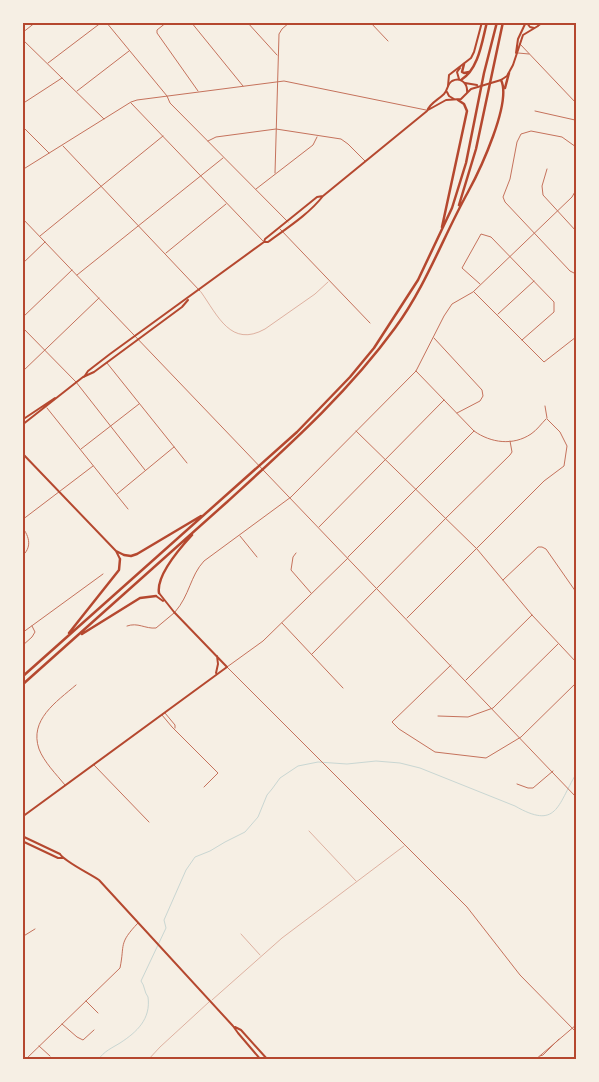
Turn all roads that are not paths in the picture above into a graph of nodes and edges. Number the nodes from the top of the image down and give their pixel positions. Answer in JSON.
{"nodes":[{"id":1,"x":36,"y":22,"type":"edge"},
{"id":2,"x":102,"y":22,"type":"edge"},
{"id":3,"x":106,"y":22,"type":"edge"},
{"id":4,"x":167,"y":22,"type":"edge"},
{"id":5,"x":191,"y":22,"type":"edge"},
{"id":6,"x":247,"y":22,"type":"edge"},
{"id":7,"x":290,"y":22,"type":"edge"},
{"id":8,"x":370,"y":22,"type":"edge"},
{"id":9,"x":482,"y":22,"type":"edge"},
{"id":10,"x":487,"y":22,"type":"edge"},
{"id":11,"x":497,"y":22,"type":"edge"},
{"id":12,"x":503,"y":22,"type":"edge"},
{"id":13,"x":526,"y":22,"type":"edge"},
{"id":14,"x":544,"y":22,"type":"edge"},
{"id":15,"x":540,"y":24,"type":"edge"},
{"id":16,"x":534,"y":28,"type":"junction"},
{"id":17,"x":22,"y":33,"type":"edge"},
{"id":18,"x":22,"y":38,"type":"edge"},
{"id":19,"x":388,"y":41,"type":"dead end"},
{"id":20,"x":520,"y":44,"type":"junction"},
{"id":21,"x":129,"y":51,"type":"junction"},
{"id":22,"x":516,"y":53,"type":"junction"},
{"id":23,"x":529,"y":54,"type":"junction"},
{"id":24,"x":278,"y":56,"type":"junction"},
{"id":25,"x":48,"y":63,"type":"junction"},
{"id":26,"x":463,"y":65,"type":"junction"},
{"id":27,"x":470,"y":71,"type":"junction"},
{"id":28,"x":509,"y":73,"type":"junction"},
{"id":29,"x":62,"y":78,"type":"junction"},
{"id":30,"x":460,"y":80,"type":"junction"},
{"id":31,"x":501,"y":80,"type":"junction"},
{"id":32,"x":277,"y":82,"type":"junction"},
{"id":33,"x":465,"y":83,"type":"junction"},
{"id":34,"x":243,"y":86,"type":"junction"},
{"id":35,"x":479,"y":86,"type":"junction"},
{"id":36,"x":447,"y":87,"type":"junction"},
{"id":37,"x":504,"y":89,"type":"junction"},
{"id":38,"x":76,"y":91,"type":"junction"},
{"id":39,"x":199,"y":92,"type":"junction"},
{"id":40,"x":466,"y":93,"type":"junction"},
{"id":41,"x":166,"y":96,"type":"junction"},
{"id":42,"x":456,"y":100,"type":"junction"},
{"id":43,"x":131,"y":102,"type":"junction"},
{"id":44,"x":576,"y":103,"type":"edge"},
{"id":45,"x":22,"y":104,"type":"edge"},
{"id":46,"x":427,"y":110,"type":"junction"},
{"id":47,"x":534,"y":110,"type":"dead end"},
{"id":48,"x":576,"y":118,"type":"edge"},
{"id":49,"x":104,"y":119,"type":"junction"},
{"id":50,"x":22,"y":126,"type":"edge"},
{"id":51,"x":276,"y":129,"type":"junction"},
{"id":52,"x":163,"y":136,"type":"junction"},
{"id":53,"x":317,"y":136,"type":"junction"},
{"id":54,"x":208,"y":141,"type":"junction"},
{"id":55,"x":62,"y":146,"type":"junction"},
{"id":56,"x":576,"y":147,"type":"edge"},
{"id":57,"x":49,"y":154,"type":"junction"},
{"id":58,"x":224,"y":157,"type":"junction"},
{"id":59,"x":365,"y":161,"type":"junction"},
{"id":60,"x":547,"y":169,"type":"dead end"},
{"id":61,"x":22,"y":170,"type":"edge"},
{"id":62,"x":275,"y":173,"type":"junction"},
{"id":63,"x":200,"y":175,"type":"junction"},
{"id":64,"x":100,"y":187,"type":"junction"},
{"id":65,"x":255,"y":189,"type":"junction"},
{"id":66,"x":576,"y":190,"type":"edge"},
{"id":67,"x":323,"y":196,"type":"junction"},
{"id":68,"x":227,"y":203,"type":"junction"},
{"id":69,"x":558,"y":211,"type":"junction"},
{"id":70,"x":456,"y":213,"type":"junction"},
{"id":71,"x":22,"y":218,"type":"edge"},
{"id":72,"x":288,"y":222,"type":"junction"},
{"id":73,"x":138,"y":225,"type":"junction"},
{"id":74,"x":280,"y":228,"type":"junction"},
{"id":75,"x":576,"y":231,"type":"edge"},
{"id":76,"x":282,"y":232,"type":"junction"},
{"id":77,"x":534,"y":234,"type":"junction"},
{"id":78,"x":40,"y":236,"type":"junction"},
{"id":79,"x":439,"y":237,"type":"junction"},
{"id":80,"x":45,"y":242,"type":"junction"},
{"id":81,"x":264,"y":242,"type":"junction"},
{"id":82,"x":165,"y":254,"type":"junction"},
{"id":83,"x":509,"y":257,"type":"junction"},
{"id":84,"x":22,"y":264,"type":"edge"},
{"id":85,"x":72,"y":270,"type":"junction"},
{"id":86,"x":576,"y":274,"type":"edge"},
{"id":87,"x":77,"y":275,"type":"junction"},
{"id":88,"x":330,"y":281,"type":"junction"},
{"id":89,"x":534,"y":281,"type":"junction"},
{"id":90,"x":480,"y":285,"type":"junction"},
{"id":91,"x":200,"y":291,"type":"junction"},
{"id":92,"x":473,"y":292,"type":"junction"},
{"id":93,"x":100,"y":298,"type":"junction"},
{"id":94,"x":190,"y":298,"type":"junction"},
{"id":95,"x":498,"y":315,"type":"junction"},
{"id":96,"x":22,"y":318,"type":"edge"},
{"id":97,"x":370,"y":323,"type":"dead end"},
{"id":98,"x":22,"y":327,"type":"edge"},
{"id":99,"x":136,"y":335,"type":"junction"},
{"id":100,"x":576,"y":337,"type":"edge"},
{"id":101,"x":433,"y":338,"type":"junction"},
{"id":102,"x":139,"y":339,"type":"junction"},
{"id":103,"x":522,"y":340,"type":"junction"},
{"id":104,"x":46,"y":351,"type":"junction"},
{"id":105,"x":107,"y":362,"type":"junction"},
{"id":106,"x":416,"y":370,"type":"junction"},
{"id":107,"x":22,"y":372,"type":"edge"},
{"id":108,"x":84,"y":377,"type":"junction"},
{"id":109,"x":76,"y":382,"type":"junction"},
{"id":110,"x":57,"y":397,"type":"junction"},
{"id":111,"x":444,"y":400,"type":"junction"},
{"id":112,"x":140,"y":404,"type":"junction"},
{"id":113,"x":545,"y":406,"type":"dead end"},
{"id":114,"x":46,"y":407,"type":"junction"},
{"id":115,"x":456,"y":414,"type":"junction"},
{"id":116,"x":547,"y":419,"type":"junction"},
{"id":117,"x":22,"y":420,"type":"edge"},
{"id":118,"x":22,"y":424,"type":"edge"},
{"id":119,"x":110,"y":426,"type":"junction"},
{"id":120,"x":356,"y":431,"type":"junction"},
{"id":121,"x":474,"y":431,"type":"junction"},
{"id":122,"x":510,"y":441,"type":"junction"},
{"id":123,"x":174,"y":446,"type":"junction"},
{"id":124,"x":80,"y":449,"type":"junction"},
{"id":125,"x":22,"y":453,"type":"edge"},
{"id":126,"x":386,"y":459,"type":"junction"},
{"id":127,"x":187,"y":463,"type":"dead end"},
{"id":128,"x":94,"y":466,"type":"junction"},
{"id":129,"x":146,"y":470,"type":"junction"},
{"id":130,"x":417,"y":489,"type":"junction"},
{"id":131,"x":60,"y":492,"type":"junction"},
{"id":132,"x":116,"y":494,"type":"junction"},
{"id":133,"x":291,"y":497,"type":"junction"},
{"id":134,"x":128,"y":509,"type":"dead end"},
{"id":135,"x":206,"y":513,"type":"junction"},
{"id":136,"x":446,"y":518,"type":"junction"},
{"id":137,"x":22,"y":520,"type":"edge"},
{"id":138,"x":203,"y":523,"type":"junction"},
{"id":139,"x":22,"y":527,"type":"edge"},
{"id":140,"x":318,"y":527,"type":"junction"},
{"id":141,"x":240,"y":536,"type":"junction"},
{"id":142,"x":477,"y":549,"type":"junction"},
{"id":143,"x":116,"y":551,"type":"junction"},
{"id":144,"x":296,"y":553,"type":"dead end"},
{"id":145,"x":124,"y":555,"type":"joint"},
{"id":146,"x":22,"y":556,"type":"edge"},
{"id":147,"x":257,"y":557,"type":"dead end"},
{"id":148,"x":348,"y":557,"type":"junction"},
{"id":149,"x":120,"y":559,"type":"joint"},
{"id":150,"x":103,"y":574,"type":"dead end"},
{"id":151,"x":502,"y":580,"type":"junction"},
{"id":152,"x":378,"y":588,"type":"junction"},
{"id":153,"x":576,"y":592,"type":"edge"},
{"id":154,"x":159,"y":593,"type":"joint"},
{"id":155,"x":311,"y":593,"type":"junction"},
{"id":156,"x":156,"y":596,"type":"joint"},
{"id":157,"x":166,"y":603,"type":"junction"},
{"id":158,"x":174,"y":612,"type":"junction"},
{"id":159,"x":532,"y":615,"type":"junction"},
{"id":160,"x":407,"y":618,"type":"junction"},
{"id":161,"x":282,"y":623,"type":"junction"},
{"id":162,"x":32,"y":626,"type":"junction"},
{"id":163,"x":126,"y":626,"type":"dead end"},
{"id":164,"x":22,"y":633,"type":"edge"},
{"id":165,"x":74,"y":639,"type":"junction"},
{"id":166,"x":60,"y":644,"type":"junction"},
{"id":167,"x":559,"y":644,"type":"junction"},
{"id":168,"x":22,"y":646,"type":"edge"},
{"id":169,"x":312,"y":654,"type":"junction"},
{"id":170,"x":217,"y":656,"type":"junction"},
{"id":171,"x":576,"y":662,"type":"edge"},
{"id":172,"x":451,"y":665,"type":"junction"},
{"id":173,"x":227,"y":666,"type":"junction"},
{"id":174,"x":215,"y":675,"type":"junction"},
{"id":175,"x":22,"y":677,"type":"edge"},
{"id":176,"x":465,"y":680,"type":"junction"},
{"id":177,"x":576,"y":683,"type":"edge"},
{"id":178,"x":22,"y":685,"type":"edge"},
{"id":179,"x":76,"y":686,"type":"dead end"},
{"id":180,"x":343,"y":688,"type":"dead end"},
{"id":181,"x":493,"y":708,"type":"junction"},
{"id":182,"x":164,"y":712,"type":"junction"},
{"id":183,"x":161,"y":714,"type":"junction"},
{"id":184,"x":438,"y":716,"type":"dead end"},
{"id":185,"x":175,"y":729,"type":"junction"},
{"id":186,"x":521,"y":737,"type":"junction"},
{"id":187,"x":94,"y":764,"type":"junction"},
{"id":188,"x":553,"y":771,"type":"junction"},
{"id":189,"x":517,"y":784,"type":"dead end"},
{"id":190,"x":65,"y":785,"type":"junction"},
{"id":191,"x":204,"y":787,"type":"dead end"},
{"id":192,"x":576,"y":796,"type":"edge"},
{"id":193,"x":22,"y":817,"type":"edge"},
{"id":194,"x":149,"y":822,"type":"dead end"},
{"id":195,"x":309,"y":831,"type":"dead end"},
{"id":196,"x":22,"y":836,"type":"edge"},
{"id":197,"x":22,"y":841,"type":"edge"},
{"id":198,"x":405,"y":845,"type":"junction"},
{"id":199,"x":63,"y":858,"type":"junction"},
{"id":200,"x":357,"y":882,"type":"junction"},
{"id":201,"x":138,"y":923,"type":"junction"},
{"id":202,"x":35,"y":929,"type":"dead end"},
{"id":203,"x":22,"y":932,"type":"edge"},
{"id":204,"x":241,"y":934,"type":"dead end"},
{"id":205,"x":23,"y":937,"type":"edge"},
{"id":206,"x":261,"y":957,"type":"junction"},
{"id":207,"x":86,"y":1001,"type":"junction"},
{"id":208,"x":210,"y":1002,"type":"junction"},
{"id":209,"x":98,"y":1013,"type":"dead end"},
{"id":210,"x":62,"y":1024,"type":"junction"},
{"id":211,"x":576,"y":1025,"type":"edge"},
{"id":212,"x":233,"y":1026,"type":"junction"},
{"id":213,"x":573,"y":1028,"type":"junction"},
{"id":214,"x":94,"y":1030,"type":"dead end"},
{"id":215,"x":576,"y":1032,"type":"edge"},
{"id":216,"x":39,"y":1045,"type":"junction"},
{"id":217,"x":50,"y":1056,"type":"dead end"},
{"id":218,"x":25,"y":1060,"type":"edge"},
{"id":219,"x":148,"y":1060,"type":"edge"},
{"id":220,"x":261,"y":1060,"type":"edge"},
{"id":221,"x":268,"y":1060,"type":"edge"},
{"id":222,"x":534,"y":1060,"type":"edge"}],
"edges":[{"from":1,"to":17,"type":"street"},
{"from":2,"to":25,"type":"street"},
{"from":3,"to":21,"type":"street"},
{"from":4,"to":39,"type":"street"},
{"from":5,"to":34,"type":"street"},
{"from":6,"to":24,"type":"street"},
{"from":7,"to":24,"type":"street"},
{"from":8,"to":19,"type":"street"},
{"from":9,"to":26,"type":"main road"},
{"from":10,"to":27,"type":"highway"},
{"from":11,"to":79,"type":"highway"},
{"from":12,"to":70,"type":"highway"},
{"from":13,"to":16,"type":"main road"},
{"from":13,"to":22,"type":"main road"},
{"from":14,"to":15,"type":"main road"},
{"from":15,"to":16,"type":"main road"},
{"from":16,"to":20,"type":"main road"},
{"from":18,"to":25,"type":"street"},
{"from":20,"to":22,"type":"main road"},
{"from":20,"to":23,"type":"street"},
{"from":21,"to":38,"type":"street"},
{"from":21,"to":41,"type":"street"},
{"from":22,"to":23,"type":"street"},
{"from":22,"to":28,"type":"main road"},
{"from":23,"to":44,"type":"street"},
{"from":24,"to":32,"type":"street"},
{"from":25,"to":29,"type":"street"},
{"from":26,"to":27,"type":"highway"},
{"from":26,"to":30,"type":"main road"},
{"from":26,"to":36,"type":"main road"},
{"from":27,"to":30,"type":"highway"},
{"from":28,"to":31,"type":"main road"},
{"from":28,"to":37,"type":"highway"},
{"from":29,"to":38,"type":"street"},
{"from":29,"to":45,"type":"street"},
{"from":30,"to":33,"type":"main road"},
{"from":30,"to":36,"type":"main road"},
{"from":31,"to":35,"type":"main road"},
{"from":31,"to":37,"type":"highway"},
{"from":32,"to":34,"type":"street"},
{"from":32,"to":46,"type":"street"},
{"from":32,"to":51,"type":"street"},
{"from":33,"to":35,"type":"main road"},
{"from":33,"to":40,"type":"main road"},
{"from":34,"to":39,"type":"street"},
{"from":35,"to":40,"type":"main road"},
{"from":36,"to":42,"type":"main road"},
{"from":36,"to":46,"type":"main road"},
{"from":37,"to":70,"type":"highway"},
{"from":38,"to":49,"type":"street"},
{"from":39,"to":41,"type":"street"},
{"from":40,"to":42,"type":"main road"},
{"from":41,"to":43,"type":"street"},
{"from":41,"to":54,"type":"street"},
{"from":42,"to":46,"type":"main road"},
{"from":42,"to":79,"type":"highway"},
{"from":43,"to":49,"type":"street"},
{"from":43,"to":52,"type":"street"},
{"from":46,"to":59,"type":"main road"},
{"from":47,"to":48,"type":"street"},
{"from":49,"to":55,"type":"street"},
{"from":50,"to":57,"type":"street"},
{"from":51,"to":53,"type":"street"},
{"from":51,"to":54,"type":"street"},
{"from":51,"to":62,"type":"street"},
{"from":52,"to":63,"type":"street"},
{"from":52,"to":64,"type":"street"},
{"from":53,"to":59,"type":"street"},
{"from":53,"to":62,"type":"street"},
{"from":54,"to":58,"type":"street"},
{"from":55,"to":57,"type":"street"},
{"from":55,"to":64,"type":"street"},
{"from":56,"to":77,"type":"street"},
{"from":57,"to":61,"type":"street"},
{"from":58,"to":63,"type":"street"},
{"from":58,"to":65,"type":"street"},
{"from":59,"to":67,"type":"main road"},
{"from":60,"to":69,"type":"street"},
{"from":62,"to":65,"type":"street"},
{"from":63,"to":68,"type":"street"},
{"from":63,"to":73,"type":"street"},
{"from":64,"to":73,"type":"street"},
{"from":64,"to":78,"type":"street"},
{"from":65,"to":72,"type":"street"},
{"from":66,"to":69,"type":"street"},
{"from":67,"to":72,"type":"main road"},
{"from":67,"to":76,"type":"main road"},
{"from":68,"to":81,"type":"street"},
{"from":68,"to":82,"type":"street"},
{"from":69,"to":75,"type":"street"},
{"from":69,"to":77,"type":"street"},
{"from":70,"to":138,"type":"highway"},
{"from":71,"to":78,"type":"street"},
{"from":72,"to":74,"type":"main road"},
{"from":73,"to":82,"type":"street"},
{"from":73,"to":87,"type":"street"},
{"from":74,"to":76,"type":"street"},
{"from":74,"to":81,"type":"main road"},
{"from":76,"to":81,"type":"main road"},
{"from":76,"to":88,"type":"street"},
{"from":77,"to":83,"type":"street"},
{"from":77,"to":86,"type":"street"},
{"from":78,"to":80,"type":"street"},
{"from":79,"to":135,"type":"highway"},
{"from":80,"to":84,"type":"street"},
{"from":80,"to":85,"type":"street"},
{"from":81,"to":91,"type":"main road"},
{"from":82,"to":91,"type":"street"},
{"from":83,"to":89,"type":"street"},
{"from":83,"to":90,"type":"street"},
{"from":83,"to":90,"type":"street"},
{"from":85,"to":87,"type":"street"},
{"from":85,"to":96,"type":"street"},
{"from":87,"to":93,"type":"street"},
{"from":88,"to":91,"type":"lane"},
{"from":88,"to":97,"type":"street"},
{"from":89,"to":95,"type":"street"},
{"from":89,"to":103,"type":"street"},
{"from":90,"to":92,"type":"street"},
{"from":91,"to":94,"type":"main road"},
{"from":92,"to":95,"type":"street"},
{"from":92,"to":101,"type":"street"},
{"from":93,"to":99,"type":"street"},
{"from":93,"to":104,"type":"street"},
{"from":94,"to":99,"type":"main road"},
{"from":94,"to":102,"type":"main road"},
{"from":95,"to":103,"type":"street"},
{"from":98,"to":104,"type":"street"},
{"from":99,"to":102,"type":"street"},
{"from":99,"to":108,"type":"main road"},
{"from":100,"to":103,"type":"street"},
{"from":101,"to":106,"type":"street"},
{"from":101,"to":115,"type":"street"},
{"from":102,"to":105,"type":"main road"},
{"from":102,"to":133,"type":"street"},
{"from":104,"to":107,"type":"street"},
{"from":104,"to":109,"type":"street"},
{"from":105,"to":108,"type":"main road"},
{"from":105,"to":112,"type":"street"},
{"from":106,"to":111,"type":"street"},
{"from":106,"to":120,"type":"street"},
{"from":108,"to":109,"type":"main road"},
{"from":109,"to":110,"type":"main road"},
{"from":109,"to":119,"type":"street"},
{"from":110,"to":114,"type":"main road"},
{"from":110,"to":117,"type":"main road"},
{"from":111,"to":115,"type":"street"},
{"from":111,"to":126,"type":"street"},
{"from":112,"to":119,"type":"street"},
{"from":112,"to":123,"type":"street"},
{"from":113,"to":116,"type":"street"},
{"from":114,"to":118,"type":"main road"},
{"from":114,"to":124,"type":"street"},
{"from":115,"to":121,"type":"street"},
{"from":116,"to":122,"type":"street"},
{"from":116,"to":142,"type":"street"},
{"from":119,"to":124,"type":"street"},
{"from":119,"to":129,"type":"street"},
{"from":120,"to":126,"type":"street"},
{"from":120,"to":133,"type":"street"},
{"from":121,"to":122,"type":"street"},
{"from":121,"to":130,"type":"street"},
{"from":122,"to":136,"type":"street"},
{"from":123,"to":127,"type":"street"},
{"from":123,"to":129,"type":"street"},
{"from":124,"to":128,"type":"street"},
{"from":125,"to":131,"type":"main road"},
{"from":126,"to":130,"type":"street"},
{"from":126,"to":140,"type":"street"},
{"from":128,"to":131,"type":"street"},
{"from":128,"to":132,"type":"street"},
{"from":129,"to":132,"type":"street"},
{"from":130,"to":136,"type":"street"},
{"from":130,"to":148,"type":"street"},
{"from":131,"to":137,"type":"street"},
{"from":131,"to":143,"type":"main road"},
{"from":132,"to":134,"type":"street"},
{"from":133,"to":140,"type":"street"},
{"from":133,"to":141,"type":"street"},
{"from":135,"to":145,"type":"highway"},
{"from":135,"to":166,"type":"highway"},
{"from":136,"to":142,"type":"street"},
{"from":136,"to":152,"type":"street"},
{"from":138,"to":154,"type":"highway"},
{"from":138,"to":165,"type":"highway"},
{"from":139,"to":146,"type":"street"},
{"from":140,"to":148,"type":"street"},
{"from":141,"to":147,"type":"street"},
{"from":141,"to":158,"type":"street"},
{"from":142,"to":151,"type":"street"},
{"from":142,"to":160,"type":"street"},
{"from":143,"to":145,"type":"main road"},
{"from":143,"to":149,"type":"main road"},
{"from":144,"to":155,"type":"street"},
{"from":148,"to":152,"type":"street"},
{"from":148,"to":155,"type":"street"},
{"from":149,"to":166,"type":"highway"},
{"from":150,"to":162,"type":"street"},
{"from":151,"to":153,"type":"street"},
{"from":151,"to":159,"type":"street"},
{"from":152,"to":160,"type":"street"},
{"from":152,"to":169,"type":"street"},
{"from":154,"to":157,"type":"main road"},
{"from":155,"to":161,"type":"street"},
{"from":156,"to":157,"type":"main road"},
{"from":156,"to":165,"type":"highway"},
{"from":157,"to":158,"type":"main road"},
{"from":158,"to":163,"type":"street"},
{"from":158,"to":170,"type":"main road"},
{"from":159,"to":167,"type":"street"},
{"from":159,"to":176,"type":"street"},
{"from":160,"to":172,"type":"street"},
{"from":161,"to":169,"type":"street"},
{"from":161,"to":173,"type":"street"},
{"from":162,"to":164,"type":"street"},
{"from":162,"to":168,"type":"street"},
{"from":165,"to":178,"type":"highway"},
{"from":166,"to":175,"type":"highway"},
{"from":167,"to":171,"type":"street"},
{"from":167,"to":181,"type":"street"},
{"from":169,"to":180,"type":"street"},
{"from":170,"to":173,"type":"main road"},
{"from":170,"to":174,"type":"main road"},
{"from":172,"to":176,"type":"street"},
{"from":172,"to":186,"type":"street"},
{"from":173,"to":174,"type":"main road"},
{"from":173,"to":198,"type":"street"},
{"from":174,"to":182,"type":"main road"},
{"from":176,"to":181,"type":"street"},
{"from":177,"to":186,"type":"street"},
{"from":179,"to":190,"type":"street"},
{"from":181,"to":184,"type":"street"},
{"from":181,"to":186,"type":"street"},
{"from":182,"to":183,"type":"main road"},
{"from":182,"to":185,"type":"street"},
{"from":183,"to":185,"type":"street"},
{"from":183,"to":187,"type":"main road"},
{"from":185,"to":191,"type":"street"},
{"from":186,"to":188,"type":"street"},
{"from":187,"to":190,"type":"main road"},
{"from":187,"to":194,"type":"street"},
{"from":188,"to":189,"type":"street"},
{"from":188,"to":192,"type":"street"},
{"from":190,"to":193,"type":"main road"},
{"from":195,"to":200,"type":"lane"},
{"from":196,"to":199,"type":"main road"},
{"from":197,"to":199,"type":"main road"},
{"from":198,"to":200,"type":"lane"},
{"from":198,"to":213,"type":"street"},
{"from":199,"to":201,"type":"main road"},
{"from":200,"to":206,"type":"lane"},
{"from":201,"to":207,"type":"street"},
{"from":201,"to":208,"type":"main road"},
{"from":202,"to":205,"type":"street"},
{"from":203,"to":205,"type":"street"},
{"from":204,"to":206,"type":"lane"},
{"from":206,"to":208,"type":"lane"},
{"from":207,"to":209,"type":"street"},
{"from":207,"to":210,"type":"street"},
{"from":208,"to":212,"type":"main road"},
{"from":208,"to":219,"type":"lane"},
{"from":210,"to":214,"type":"street"},
{"from":210,"to":216,"type":"street"},
{"from":211,"to":213,"type":"street"},
{"from":212,"to":220,"type":"main road"},
{"from":212,"to":221,"type":"main road"},
{"from":213,"to":215,"type":"street"},
{"from":213,"to":222,"type":"street"},
{"from":216,"to":217,"type":"street"},
{"from":216,"to":218,"type":"street"}]}
